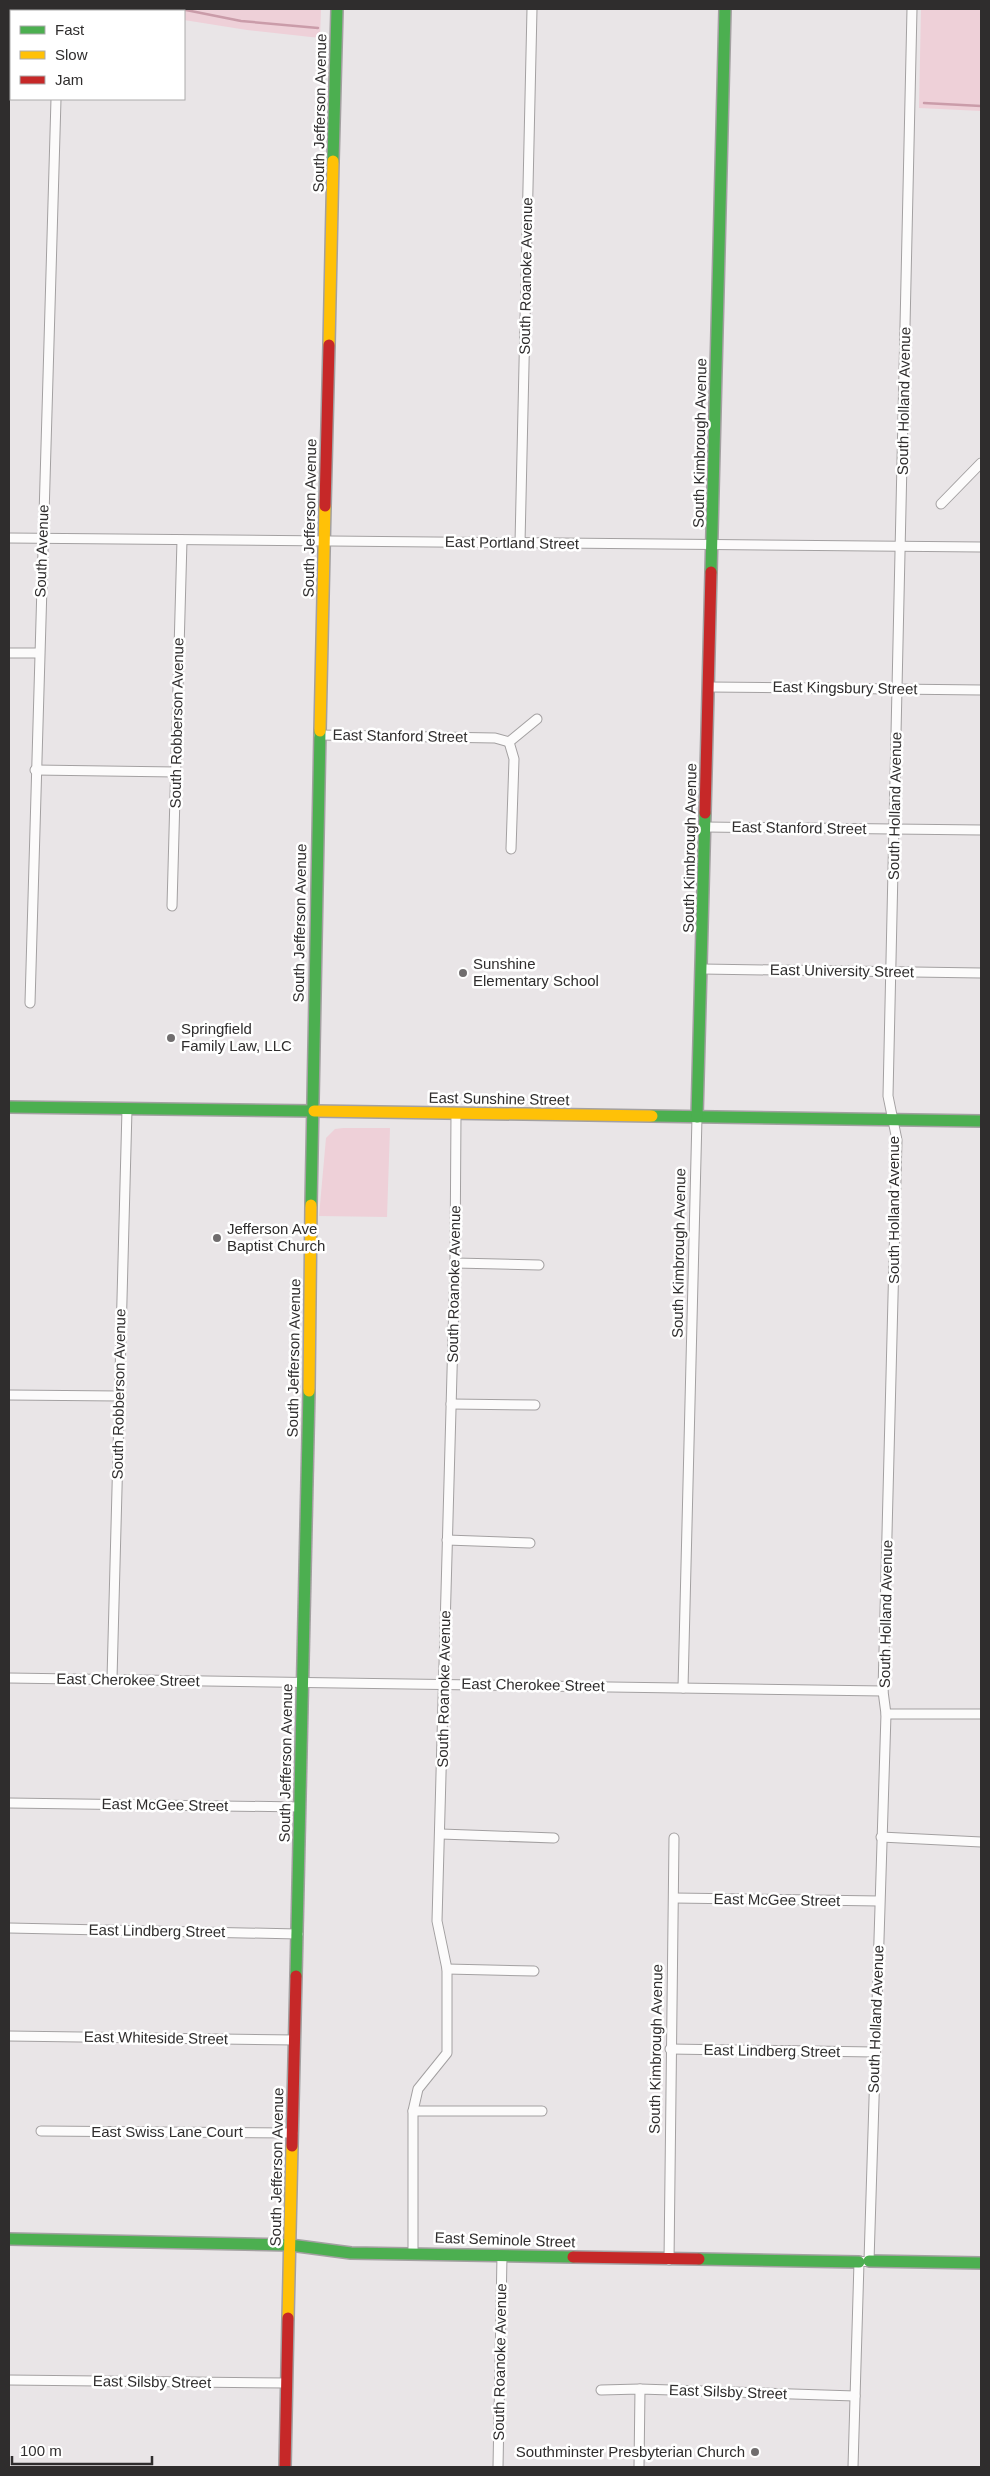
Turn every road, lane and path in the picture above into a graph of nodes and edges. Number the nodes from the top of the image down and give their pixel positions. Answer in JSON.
{"nodes":[{"id":1,"x":338,"y":9,"type":"edge"},
{"id":2,"x":532,"y":9,"type":"edge"},
{"id":3,"x":725,"y":9,"type":"edge"},
{"id":4,"x":912,"y":9,"type":"edge"},
{"id":5,"x":56,"y":100,"type":"edge"},
{"id":6,"x":981,"y":463,"type":"edge"},
{"id":7,"x":941,"y":504,"type":"dead end"},
{"id":8,"x":9,"y":538,"type":"edge"},
{"id":9,"x":43,"y":538,"type":"junction"},
{"id":10,"x":182,"y":540,"type":"junction"},
{"id":11,"x":324,"y":541,"type":"junction"},
{"id":12,"x":520,"y":543,"type":"junction"},
{"id":13,"x":712,"y":545,"type":"junction"},
{"id":14,"x":900,"y":546,"type":"junction"},
{"id":15,"x":981,"y":547,"type":"edge"},
{"id":16,"x":9,"y":652,"type":"edge"},
{"id":17,"x":38,"y":653,"type":"junction"},
{"id":18,"x":709,"y":687,"type":"junction"},
{"id":19,"x":897,"y":689,"type":"junction"},
{"id":20,"x":981,"y":690,"type":"edge"},
{"id":21,"x":537,"y":720,"type":"dead end"},
{"id":22,"x":319,"y":735,"type":"junction"},
{"id":23,"x":509,"y":742,"type":"junction"},
{"id":24,"x":35,"y":770,"type":"junction"},
{"id":25,"x":176,"y":772,"type":"junction"},
{"id":26,"x":706,"y":827,"type":"junction"},
{"id":27,"x":894,"y":829,"type":"junction"},
{"id":28,"x":981,"y":830,"type":"edge"},
{"id":29,"x":511,"y":849,"type":"dead end"},
{"id":30,"x":172,"y":906,"type":"dead end"},
{"id":31,"x":702,"y":969,"type":"junction"},
{"id":32,"x":892,"y":972,"type":"junction"},
{"id":33,"x":981,"y":973,"type":"edge"},
{"id":34,"x":30,"y":1003,"type":"dead end"},
{"id":35,"x":12,"y":1107,"type":"edge"},
{"id":36,"x":127,"y":1109,"type":"junction"},
{"id":37,"x":311,"y":1111,"type":"junction"},
{"id":38,"x":456,"y":1114,"type":"junction"},
{"id":39,"x":697,"y":1117,"type":"junction"},
{"id":40,"x":893,"y":1120,"type":"junction"},
{"id":41,"x":981,"y":1121,"type":"edge"},
{"id":42,"x":455,"y":1263,"type":"junction"},
{"id":43,"x":538,"y":1265,"type":"dead end"},
{"id":44,"x":9,"y":1395,"type":"edge"},
{"id":45,"x":119,"y":1396,"type":"junction"},
{"id":46,"x":451,"y":1404,"type":"junction"},
{"id":47,"x":535,"y":1405,"type":"dead end"},
{"id":48,"x":447,"y":1540,"type":"junction"},
{"id":49,"x":530,"y":1543,"type":"dead end"},
{"id":50,"x":9,"y":1678,"type":"edge"},
{"id":51,"x":112,"y":1680,"type":"junction"},
{"id":52,"x":302,"y":1683,"type":"junction"},
{"id":53,"x":444,"y":1684,"type":"junction"},
{"id":54,"x":683,"y":1688,"type":"junction"},
{"id":55,"x":883,"y":1691,"type":"junction"},
{"id":56,"x":886,"y":1714,"type":"junction"},
{"id":57,"x":981,"y":1714,"type":"edge"},
{"id":58,"x":9,"y":1804,"type":"edge"},
{"id":59,"x":300,"y":1807,"type":"junction"},
{"id":60,"x":440,"y":1834,"type":"junction"},
{"id":61,"x":881,"y":1837,"type":"junction"},
{"id":62,"x":554,"y":1838,"type":"dead end"},
{"id":63,"x":674,"y":1838,"type":"dead end"},
{"id":64,"x":981,"y":1842,"type":"edge"},
{"id":65,"x":674,"y":1898,"type":"junction"},
{"id":66,"x":879,"y":1901,"type":"junction"},
{"id":67,"x":13,"y":1928,"type":"edge"},
{"id":68,"x":298,"y":1934,"type":"junction"},
{"id":69,"x":447,"y":1969,"type":"junction"},
{"id":70,"x":534,"y":1971,"type":"dead end"},
{"id":71,"x":13,"y":2036,"type":"edge"},
{"id":72,"x":295,"y":2040,"type":"junction"},
{"id":73,"x":670,"y":2049,"type":"junction"},
{"id":74,"x":874,"y":2052,"type":"junction"},
{"id":75,"x":413,"y":2111,"type":"junction"},
{"id":76,"x":542,"y":2111,"type":"dead end"},
{"id":77,"x":41,"y":2131,"type":"dead end"},
{"id":78,"x":293,"y":2133,"type":"junction"},
{"id":79,"x":9,"y":2239,"type":"edge"},
{"id":80,"x":290,"y":2245,"type":"junction"},
{"id":81,"x":413,"y":2253,"type":"junction"},
{"id":82,"x":502,"y":2256,"type":"junction"},
{"id":83,"x":668,"y":2260,"type":"junction"},
{"id":84,"x":864,"y":2261,"type":"junction"},
{"id":85,"x":981,"y":2263,"type":"edge"},
{"id":86,"x":13,"y":2380,"type":"edge"},
{"id":87,"x":287,"y":2383,"type":"junction"},
{"id":88,"x":640,"y":2389,"type":"junction"},
{"id":89,"x":601,"y":2390,"type":"dead end"},
{"id":90,"x":855,"y":2396,"type":"junction"},
{"id":91,"x":285,"y":2467,"type":"edge"},
{"id":92,"x":498,"y":2467,"type":"edge"},
{"id":93,"x":639,"y":2467,"type":"edge"},
{"id":94,"x":852,"y":2467,"type":"edge"}],
"edges":[{"from":1,"to":11,"type":"main road","name":"South Jefferson Avenue"},
{"from":2,"to":12,"type":"street","name":"South Roanoke Avenue"},
{"from":3,"to":13,"type":"main road","name":"South Kimbrough Avenue"},
{"from":4,"to":14,"type":"street","name":"South Holland Avenue"},
{"from":5,"to":9,"type":"street","name":"South Avenue"},
{"from":6,"to":7,"type":"street"},
{"from":8,"to":9,"type":"street","name":"East Portland Street"},
{"from":9,"to":10,"type":"street","name":"East Portland Street"},
{"from":9,"to":17,"type":"street","name":"South Avenue"},
{"from":10,"to":11,"type":"street","name":"East Portland Street"},
{"from":10,"to":25,"type":"street","name":"South Robberson Avenue"},
{"from":11,"to":12,"type":"street","name":"East Portland Street"},
{"from":11,"to":22,"type":"main road","name":"South Jefferson Avenue"},
{"from":12,"to":13,"type":"street","name":"East Portland Street"},
{"from":13,"to":14,"type":"street","name":"East Portland Street"},
{"from":13,"to":18,"type":"main road","name":"South Kimbrough Avenue"},
{"from":14,"to":15,"type":"street","name":"East Portland Street"},
{"from":14,"to":19,"type":"street","name":"South Holland Avenue"},
{"from":16,"to":17,"type":"street"},
{"from":17,"to":24,"type":"street","name":"South Avenue"},
{"from":18,"to":19,"type":"street","name":"East Kingsbury Street"},
{"from":18,"to":26,"type":"main road","name":"South Kimbrough Avenue"},
{"from":19,"to":20,"type":"street","name":"East Kingsbury Street"},
{"from":19,"to":27,"type":"street","name":"South Holland Avenue"},
{"from":21,"to":23,"type":"street"},
{"from":22,"to":23,"type":"street","name":"East Stanford Street"},
{"from":22,"to":37,"type":"main road","name":"South Jefferson Avenue"},
{"from":23,"to":29,"type":"street"},
{"from":24,"to":25,"type":"street"},
{"from":24,"to":34,"type":"street","name":"South Avenue"},
{"from":25,"to":30,"type":"street","name":"South Robberson Avenue"},
{"from":26,"to":27,"type":"street","name":"East Stanford Street"},
{"from":26,"to":31,"type":"main road","name":"South Kimbrough Avenue"},
{"from":27,"to":28,"type":"street","name":"East Stanford Street"},
{"from":27,"to":32,"type":"street","name":"South Holland Avenue"},
{"from":31,"to":32,"type":"street","name":"East University Street"},
{"from":31,"to":39,"type":"main road","name":"South Kimbrough Avenue"},
{"from":32,"to":33,"type":"street","name":"East University Street"},
{"from":32,"to":40,"type":"street","name":"South Holland Avenue"},
{"from":35,"to":36,"type":"main road","name":"East Sunshine Street"},
{"from":36,"to":37,"type":"main road","name":"East Sunshine Street"},
{"from":36,"to":45,"type":"street","name":"South Robberson Avenue"},
{"from":37,"to":38,"type":"main road","name":"East Sunshine Street"},
{"from":37,"to":52,"type":"main road","name":"South Jefferson Avenue"},
{"from":38,"to":39,"type":"main road","name":"East Sunshine Street"},
{"from":38,"to":42,"type":"street","name":"South Roanoke Avenue"},
{"from":39,"to":40,"type":"main road","name":"East Sunshine Street"},
{"from":39,"to":54,"type":"street","name":"South Kimbrough Avenue"},
{"from":40,"to":41,"type":"main road","name":"East Sunshine Street"},
{"from":40,"to":55,"type":"street","name":"South Holland Avenue"},
{"from":42,"to":43,"type":"street"},
{"from":42,"to":46,"type":"street","name":"South Roanoke Avenue"},
{"from":44,"to":45,"type":"street"},
{"from":45,"to":51,"type":"street","name":"South Robberson Avenue"},
{"from":46,"to":47,"type":"street"},
{"from":46,"to":48,"type":"street","name":"South Roanoke Avenue"},
{"from":48,"to":49,"type":"street"},
{"from":48,"to":53,"type":"street","name":"South Roanoke Avenue"},
{"from":50,"to":51,"type":"street","name":"East Cherokee Street"},
{"from":51,"to":52,"type":"street","name":"East Cherokee Street"},
{"from":52,"to":53,"type":"street","name":"East Cherokee Street"},
{"from":52,"to":59,"type":"main road","name":"South Jefferson Avenue"},
{"from":53,"to":54,"type":"street","name":"East Cherokee Street"},
{"from":53,"to":60,"type":"street","name":"South Roanoke Avenue"},
{"from":54,"to":55,"type":"street","name":"East Cherokee Street"},
{"from":55,"to":56,"type":"street","name":"South Holland Avenue"},
{"from":56,"to":57,"type":"street"},
{"from":56,"to":61,"type":"street","name":"South Holland Avenue"},
{"from":58,"to":59,"type":"street","name":"East McGee Street"},
{"from":59,"to":68,"type":"main road","name":"South Jefferson Avenue"},
{"from":60,"to":62,"type":"street"},
{"from":60,"to":69,"type":"street","name":"South Roanoke Avenue"},
{"from":61,"to":64,"type":"street"},
{"from":61,"to":66,"type":"street","name":"South Holland Avenue"},
{"from":63,"to":65,"type":"street","name":"South Kimbrough Avenue"},
{"from":65,"to":66,"type":"street","name":"East McGee Street"},
{"from":65,"to":73,"type":"street","name":"South Kimbrough Avenue"},
{"from":66,"to":74,"type":"street","name":"South Holland Avenue"},
{"from":67,"to":68,"type":"street","name":"East Lindberg Street"},
{"from":68,"to":72,"type":"main road","name":"South Jefferson Avenue"},
{"from":69,"to":70,"type":"street"},
{"from":69,"to":75,"type":"street","name":"South Roanoke Avenue"},
{"from":71,"to":72,"type":"street","name":"East Whiteside Street"},
{"from":72,"to":78,"type":"main road","name":"South Jefferson Avenue"},
{"from":73,"to":74,"type":"street","name":"East Lindberg Street"},
{"from":73,"to":83,"type":"street","name":"South Kimbrough Avenue"},
{"from":74,"to":84,"type":"street","name":"South Holland Avenue"},
{"from":75,"to":76,"type":"street"},
{"from":75,"to":81,"type":"street","name":"South Roanoke Avenue"},
{"from":77,"to":78,"type":"street","name":"East Swiss Lane Court"},
{"from":78,"to":80,"type":"main road","name":"South Jefferson Avenue"},
{"from":79,"to":80,"type":"main road","name":"East Seminole Street"},
{"from":80,"to":81,"type":"main road","name":"East Seminole Street"},
{"from":80,"to":87,"type":"main road","name":"South Jefferson Avenue"},
{"from":81,"to":82,"type":"main road","name":"East Seminole Street"},
{"from":82,"to":83,"type":"main road","name":"East Seminole Street"},
{"from":82,"to":92,"type":"street","name":"South Roanoke Avenue"},
{"from":83,"to":84,"type":"main road","name":"East Seminole Street"},
{"from":84,"to":85,"type":"main road","name":"East Seminole Street"},
{"from":84,"to":90,"type":"street","name":"South Holland Avenue"},
{"from":86,"to":87,"type":"street","name":"East Silsby Street"},
{"from":87,"to":91,"type":"main road","name":"South Jefferson Avenue"},
{"from":88,"to":89,"type":"street","name":"East Silsby Street"},
{"from":88,"to":90,"type":"street","name":"East Silsby Street"},
{"from":88,"to":93,"type":"street"},
{"from":90,"to":94,"type":"street","name":"South Holland Avenue"}]}
